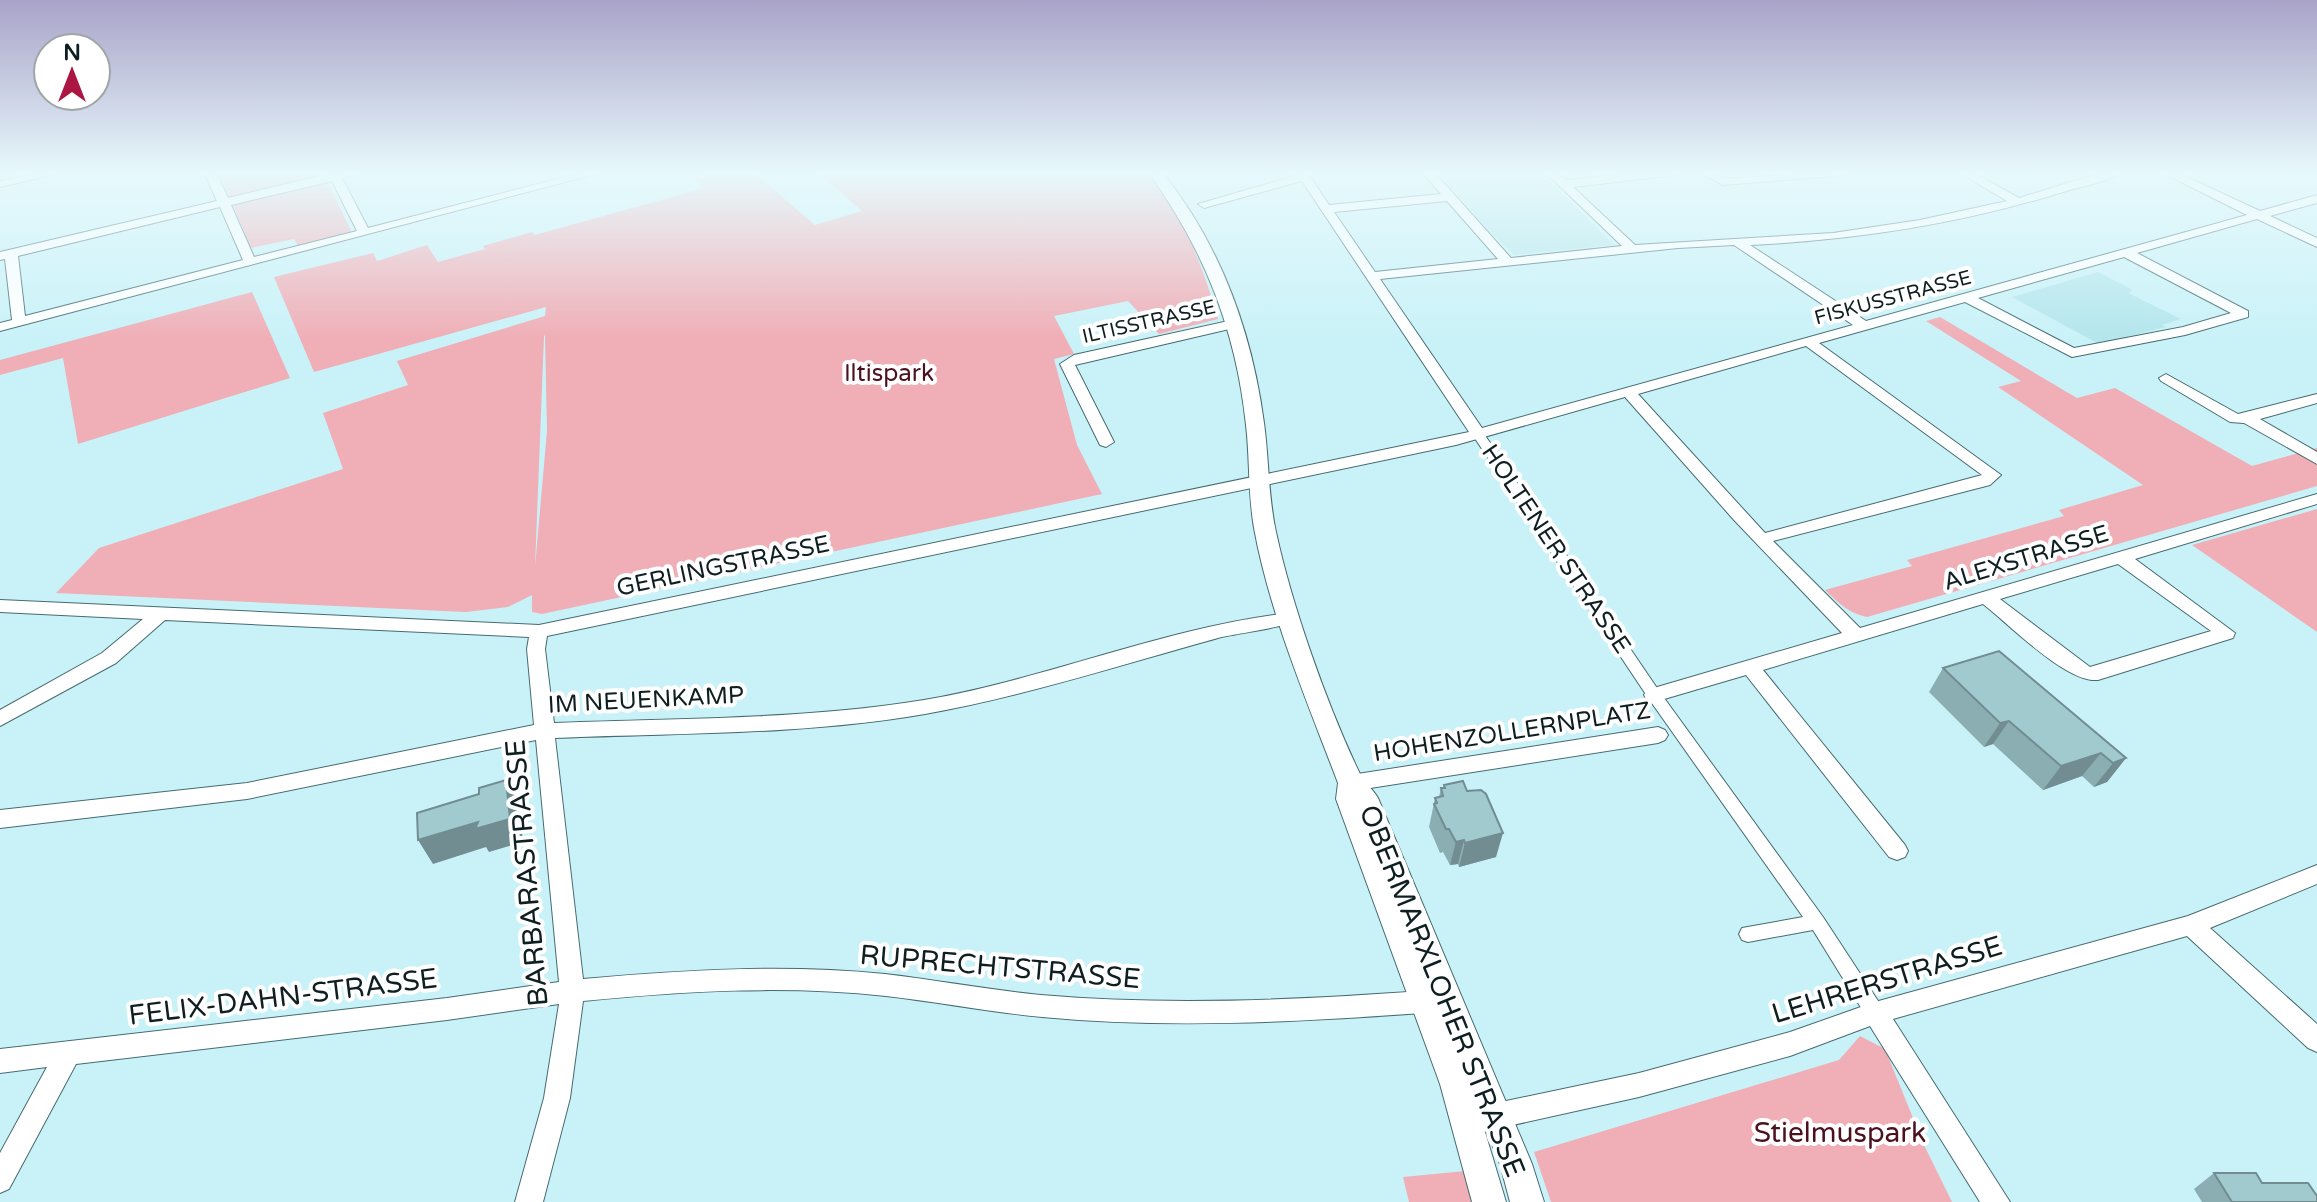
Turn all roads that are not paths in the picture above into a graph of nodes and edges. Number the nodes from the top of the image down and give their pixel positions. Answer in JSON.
{"nodes":[{"id":1,"x":115,"y":228,"type":"edge"},
{"id":2,"x":234,"y":228,"type":"edge"},
{"id":3,"x":362,"y":228,"type":"edge"},
{"id":4,"x":379,"y":228,"type":"edge"},
{"id":5,"x":1192,"y":228,"type":"edge"},
{"id":6,"x":1339,"y":228,"type":"edge"},
{"id":7,"x":1477,"y":228,"type":"edge"},
{"id":8,"x":1610,"y":228,"type":"edge"},
{"id":9,"x":1897,"y":228,"type":"edge"},
{"id":10,"x":2213,"y":228,"type":"edge"},
{"id":11,"x":2289,"y":228,"type":"edge"},
{"id":12,"x":2297,"y":228,"type":"edge"},
{"id":13,"x":364,"y":232,"type":"junction"},
{"id":14,"x":2317,"y":236,"type":"edge"},
{"id":15,"x":1739,"y":243,"type":"junction"},
{"id":16,"x":2317,"y":243,"type":"edge"},
{"id":17,"x":1631,"y":248,"type":"junction"},
{"id":18,"x":2126,"y":253,"type":"junction"},
{"id":19,"x":5,"y":254,"type":"edge"},
{"id":20,"x":250,"y":262,"type":"junction"},
{"id":21,"x":1508,"y":262,"type":"junction"},
{"id":22,"x":1372,"y":276,"type":"junction"},
{"id":23,"x":1968,"y":298,"type":"junction"},
{"id":24,"x":19,"y":323,"type":"junction"},
{"id":25,"x":1233,"y":324,"type":"junction"},
{"id":26,"x":1864,"y":326,"type":"junction"},
{"id":27,"x":0,"y":327,"type":"edge"},
{"id":28,"x":1809,"y":342,"type":"junction"},
{"id":29,"x":2166,"y":378,"type":"dead end"},
{"id":30,"x":1628,"y":392,"type":"junction"},
{"id":31,"x":2317,"y":398,"type":"edge"},
{"id":32,"x":2247,"y":418,"type":"junction"},
{"id":33,"x":1478,"y":434,"type":"junction"},
{"id":34,"x":1106,"y":442,"type":"dead end"},
{"id":35,"x":2317,"y":459,"type":"edge"},
{"id":36,"x":1261,"y":481,"type":"junction"},
{"id":37,"x":2317,"y":499,"type":"edge"},
{"id":38,"x":1761,"y":539,"type":"junction"},
{"id":39,"x":2121,"y":557,"type":"junction"},
{"id":40,"x":1986,"y":597,"type":"junction"},
{"id":41,"x":0,"y":606,"type":"edge"},
{"id":42,"x":161,"y":613,"type":"junction"},
{"id":43,"x":1290,"y":619,"type":"junction"},
{"id":44,"x":539,"y":631,"type":"junction"},
{"id":45,"x":1857,"y":636,"type":"junction"},
{"id":46,"x":1750,"y":666,"type":"junction"},
{"id":47,"x":1654,"y":695,"type":"junction"},
{"id":48,"x":0,"y":719,"type":"edge"},
{"id":49,"x":544,"y":731,"type":"junction"},
{"id":50,"x":1680,"y":731,"type":"junction"},
{"id":51,"x":1658,"y":735,"type":"joint"},
{"id":52,"x":1351,"y":783,"type":"junction"},
{"id":53,"x":0,"y":819,"type":"edge"},
{"id":54,"x":1897,"y":851,"type":"dead end"},
{"id":55,"x":2317,"y":874,"type":"edge"},
{"id":56,"x":1817,"y":922,"type":"junction"},
{"id":57,"x":2191,"y":925,"type":"junction"},
{"id":58,"x":1748,"y":934,"type":"dead end"},
{"id":59,"x":572,"y":991,"type":"junction"},
{"id":60,"x":1423,"y":1002,"type":"junction"},
{"id":61,"x":1875,"y":1013,"type":"junction"},
{"id":62,"x":2317,"y":1040,"type":"edge"},
{"id":63,"x":69,"y":1052,"type":"junction"},
{"id":64,"x":0,"y":1061,"type":"edge"},
{"id":65,"x":1482,"y":1119,"type":"junction"},
{"id":66,"x":0,"y":1180,"type":"edge"},
{"id":67,"x":529,"y":1202,"type":"edge"},
{"id":68,"x":1489,"y":1202,"type":"edge"},
{"id":69,"x":1527,"y":1202,"type":"edge"},
{"id":70,"x":1996,"y":1202,"type":"edge"}],
"edges":[{"from":1,"to":19,"type":"street"},
{"from":2,"to":20,"type":"street"},
{"from":3,"to":13,"type":"street"},
{"from":4,"to":13,"type":"street"},
{"from":5,"to":25,"type":"street","name":"OBERMARXLOHER STRASSE"},
{"from":6,"to":22,"type":"street","name":"HOLTENER STRASSE"},
{"from":7,"to":21,"type":"street"},
{"from":8,"to":17,"type":"street"},
{"from":9,"to":15,"type":"street"},
{"from":10,"to":18,"type":"street","name":"FISKUSSTRASSE"},
{"from":11,"to":16,"type":"street"},
{"from":12,"to":14,"type":"street"},
{"from":13,"to":20,"type":"street"},
{"from":15,"to":17,"type":"street"},
{"from":15,"to":26,"type":"street"},
{"from":17,"to":21,"type":"street"},
{"from":18,"to":23,"type":"street","name":"FISKUSSTRASSE"},
{"from":18,"to":23,"type":"street"},
{"from":19,"to":24,"type":"street"},
{"from":20,"to":24,"type":"street"},
{"from":21,"to":22,"type":"street"},
{"from":22,"to":33,"type":"street","name":"HOLTENER STRASSE"},
{"from":23,"to":26,"type":"street","name":"FISKUSSTRASSE"},
{"from":24,"to":27,"type":"street"},
{"from":25,"to":34,"type":"street","name":"ILTISSTRASSE"},
{"from":25,"to":36,"type":"street","name":"OBERMARXLOHER STRASSE"},
{"from":26,"to":28,"type":"street","name":"FISKUSSTRASSE"},
{"from":28,"to":30,"type":"street","name":"FISKUSSTRASSE"},
{"from":28,"to":38,"type":"street"},
{"from":29,"to":32,"type":"street"},
{"from":30,"to":33,"type":"street","name":"FISKUSSTRASSE"},
{"from":30,"to":38,"type":"street"},
{"from":31,"to":32,"type":"street"},
{"from":32,"to":35,"type":"street"},
{"from":33,"to":36,"type":"street","name":"GERLINGSTRASSE"},
{"from":33,"to":47,"type":"street","name":"HOLTENER STRASSE"},
{"from":36,"to":43,"type":"street","name":"OBERMARXLOHER STRASSE"},
{"from":36,"to":44,"type":"street","name":"GERLINGSTRASSE"},
{"from":37,"to":39,"type":"street","name":"ALEXSTRASSE"},
{"from":38,"to":45,"type":"street"},
{"from":39,"to":40,"type":"street","name":"ALEXSTRASSE"},
{"from":39,"to":40,"type":"street"},
{"from":40,"to":45,"type":"street","name":"ALEXSTRASSE"},
{"from":41,"to":42,"type":"street","name":"GERLINGSTRASSE"},
{"from":42,"to":44,"type":"street","name":"GERLINGSTRASSE"},
{"from":42,"to":48,"type":"street"},
{"from":43,"to":49,"type":"street","name":"IM NEUENKAMP"},
{"from":43,"to":52,"type":"street","name":"OBERMARXLOHER STRASSE"},
{"from":44,"to":49,"type":"street","name":"BARBARASTRASSE"},
{"from":45,"to":46,"type":"street","name":"ALEXSTRASSE"},
{"from":46,"to":47,"type":"street","name":"ALEXSTRASSE"},
{"from":46,"to":54,"type":"street"},
{"from":47,"to":50,"type":"street","name":"HOLTENER STRASSE"},
{"from":49,"to":53,"type":"street","name":"IM NEUENKAMP"},
{"from":49,"to":59,"type":"street","name":"BARBARASTRASSE"},
{"from":50,"to":51,"type":"street","name":"HOHENZOLLERNPLATZ"},
{"from":50,"to":56,"type":"street","name":"HOLTENER STRASSE"},
{"from":51,"to":52,"type":"street","name":"HOHENZOLLERNPLATZ"},
{"from":52,"to":60,"type":"street","name":"OBERMARXLOHER STRASSE"},
{"from":52,"to":65,"type":"street","name":"OBERMARXLOHER STRASSE"},
{"from":55,"to":57,"type":"street","name":"LEHRERSTRASSE"},
{"from":56,"to":58,"type":"street"},
{"from":56,"to":61,"type":"street","name":"HOLTENER STRASSE"},
{"from":57,"to":61,"type":"street","name":"LEHRERSTRASSE"},
{"from":57,"to":62,"type":"street"},
{"from":59,"to":60,"type":"street","name":"RUPRECHTSTRASSE"},
{"from":59,"to":63,"type":"street","name":"FELIX-DAHN-STRASSE"},
{"from":59,"to":67,"type":"street","name":"BARBARASTRASSE"},
{"from":60,"to":65,"type":"street","name":"OBERMARXLOHER STRASSE"},
{"from":61,"to":65,"type":"street","name":"LEHRERSTRASSE"},
{"from":61,"to":70,"type":"street","name":"HOLTENER STRASSE"},
{"from":63,"to":64,"type":"street","name":"FELIX-DAHN-STRASSE"},
{"from":63,"to":66,"type":"street"},
{"from":65,"to":68,"type":"street","name":"OBERMARXLOHER STRASSE"},
{"from":65,"to":69,"type":"street","name":"OBERMARXLOHER STRASSE"}]}
